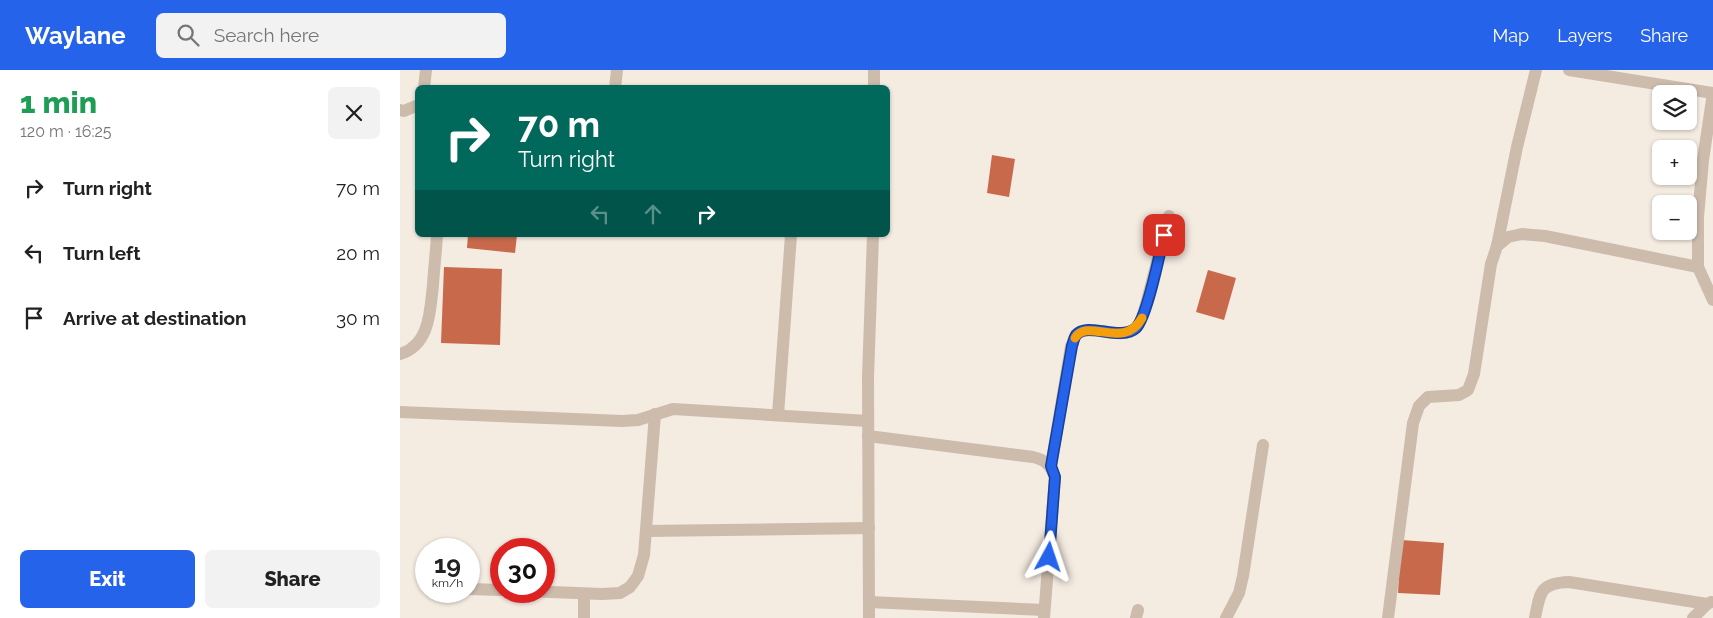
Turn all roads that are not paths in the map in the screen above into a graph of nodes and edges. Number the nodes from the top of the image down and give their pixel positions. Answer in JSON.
{"nodes":[{"id":1,"x":426,"y":70,"type":"edge"},
{"id":2,"x":617,"y":70,"type":"edge"},
{"id":3,"x":874,"y":70,"type":"edge"},
{"id":4,"x":1536,"y":70,"type":"edge"},
{"id":5,"x":1570,"y":70,"type":"edge"},
{"id":6,"x":424,"y":85,"type":"edge"},
{"id":7,"x":615,"y":85,"type":"edge"},
{"id":8,"x":874,"y":85,"type":"edge"},
{"id":9,"x":1713,"y":93,"type":"edge"},
{"id":10,"x":415,"y":106,"type":"edge"},
{"id":11,"x":400,"y":110,"type":"edge"},
{"id":12,"x":1169,"y":216,"type":"dead end"},
{"id":13,"x":437,"y":237,"type":"edge"},
{"id":14,"x":791,"y":237,"type":"edge"},
{"id":15,"x":872,"y":237,"type":"edge"},
{"id":16,"x":1497,"y":246,"type":"junction"},
{"id":17,"x":1698,"y":267,"type":"junction"},
{"id":18,"x":1713,"y":300,"type":"edge"},
{"id":19,"x":400,"y":354,"type":"edge"},
{"id":20,"x":400,"y":412,"type":"edge"},
{"id":21,"x":655,"y":414,"type":"junction"},
{"id":22,"x":778,"y":415,"type":"junction"},
{"id":23,"x":868,"y":421,"type":"junction"},
{"id":24,"x":868,"y":436,"type":"junction"},
{"id":25,"x":1263,"y":445,"type":"dead end"},
{"id":26,"x":1051,"y":466,"type":"junction"},
{"id":27,"x":869,"y":528,"type":"junction"},
{"id":28,"x":646,"y":531,"type":"junction"},
{"id":29,"x":555,"y":592,"type":"edge"},
{"id":30,"x":584,"y":594,"type":"junction"},
{"id":31,"x":869,"y":602,"type":"junction"},
{"id":32,"x":1710,"y":602,"type":"edge"},
{"id":33,"x":1044,"y":614,"type":"edge"},
{"id":34,"x":584,"y":618,"type":"edge"},
{"id":35,"x":869,"y":618,"type":"edge"},
{"id":36,"x":1226,"y":618,"type":"edge"},
{"id":37,"x":1388,"y":618,"type":"edge"},
{"id":38,"x":1535,"y":618,"type":"edge"},
{"id":39,"x":1693,"y":618,"type":"edge"}],
"edges":[{"from":1,"to":6,"type":"street"},
{"from":2,"to":7,"type":"street"},
{"from":3,"to":8,"type":"street"},
{"from":4,"to":16,"type":"street"},
{"from":5,"to":9,"type":"street"},
{"from":9,"to":17,"type":"street"},
{"from":10,"to":11,"type":"street"},
{"from":12,"to":26,"type":"street"},
{"from":13,"to":19,"type":"street"},
{"from":14,"to":22,"type":"street"},
{"from":15,"to":23,"type":"street"},
{"from":16,"to":17,"type":"street"},
{"from":16,"to":37,"type":"street"},
{"from":17,"to":18,"type":"street"},
{"from":20,"to":21,"type":"street"},
{"from":21,"to":22,"type":"street"},
{"from":21,"to":28,"type":"street"},
{"from":22,"to":23,"type":"street"},
{"from":23,"to":24,"type":"street"},
{"from":24,"to":26,"type":"street"},
{"from":24,"to":27,"type":"street"},
{"from":25,"to":36,"type":"street"},
{"from":26,"to":33,"type":"street"},
{"from":27,"to":28,"type":"street"},
{"from":27,"to":31,"type":"street"},
{"from":28,"to":30,"type":"street"},
{"from":29,"to":30,"type":"street"},
{"from":30,"to":34,"type":"street"},
{"from":31,"to":33,"type":"street"},
{"from":31,"to":35,"type":"street"},
{"from":32,"to":38,"type":"street"},
{"from":32,"to":39,"type":"street"}]}
